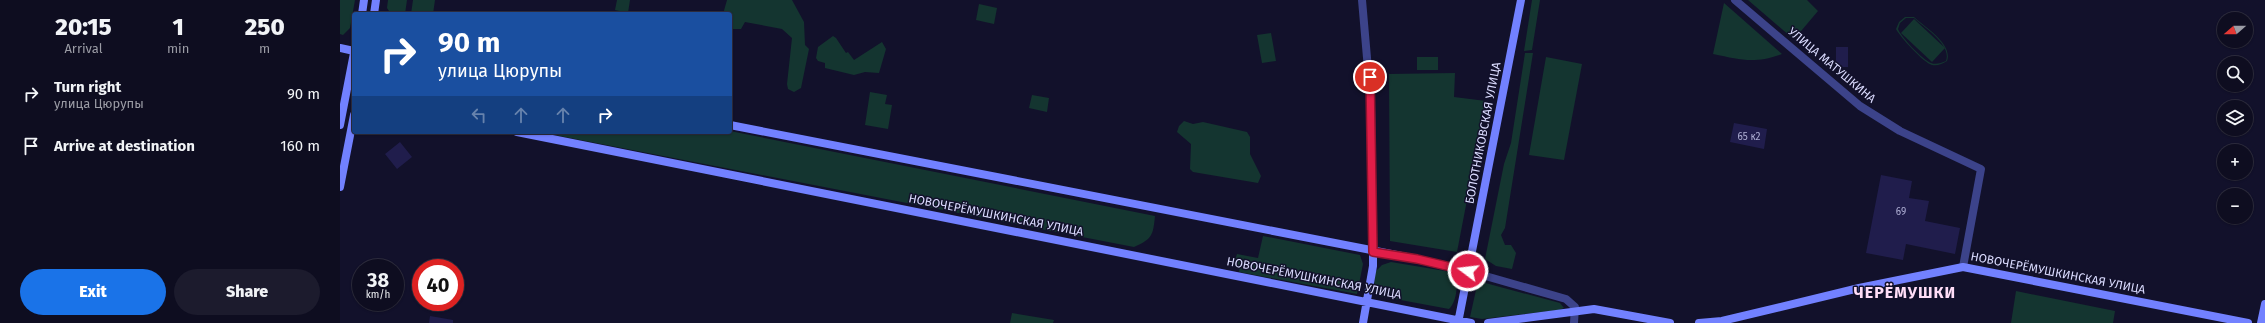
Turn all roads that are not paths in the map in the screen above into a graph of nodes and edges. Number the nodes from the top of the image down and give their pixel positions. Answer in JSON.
{"nodes":[{"id":1,"x":364,"y":0,"type":"edge"},
{"id":2,"x":376,"y":0,"type":"edge"},
{"id":3,"x":1362,"y":0,"type":"edge"},
{"id":4,"x":1520,"y":0,"type":"edge"},
{"id":5,"x":1735,"y":0,"type":"edge"},
{"id":6,"x":362,"y":12,"type":"edge"},
{"id":7,"x":374,"y":12,"type":"edge"},
{"id":8,"x":340,"y":48,"type":"edge"},
{"id":9,"x":352,"y":51,"type":"edge"},
{"id":10,"x":352,"y":60,"type":"edge"},
{"id":11,"x":342,"y":99,"type":"edge"},
{"id":12,"x":352,"y":102,"type":"edge"},
{"id":13,"x":340,"y":125,"type":"edge"},
{"id":14,"x":352,"y":125,"type":"edge"},
{"id":15,"x":732,"y":126,"type":"edge"},
{"id":16,"x":527,"y":134,"type":"edge"},
{"id":17,"x":340,"y":187,"type":"edge"},
{"id":18,"x":1373,"y":252,"type":"junction"},
{"id":19,"x":1964,"y":267,"type":"junction"},
{"id":20,"x":1468,"y":271,"type":"junction"},
{"id":21,"x":1367,"y":301,"type":"junction"},
{"id":22,"x":2265,"y":304,"type":"edge"},
{"id":23,"x":1576,"y":312,"type":"junction"},
{"id":24,"x":1458,"y":322,"type":"edge"},
{"id":25,"x":1363,"y":323,"type":"edge"},
{"id":26,"x":1471,"y":323,"type":"edge"},
{"id":27,"x":1488,"y":323,"type":"edge"},
{"id":28,"x":1574,"y":323,"type":"edge"},
{"id":29,"x":1670,"y":323,"type":"edge"},
{"id":30,"x":1699,"y":323,"type":"edge"},
{"id":31,"x":2248,"y":323,"type":"edge"},
{"id":32,"x":2261,"y":323,"type":"edge"}],
"edges":[{"from":1,"to":6,"type":"street"},
{"from":2,"to":7,"type":"street"},
{"from":3,"to":18,"type":"street"},
{"from":4,"to":20,"type":"street","name":"БОЛОТНИКОВСКАЯ УЛИЦА"},
{"from":5,"to":19,"type":"street","name":"УЛИЦА МАТУШКИНА"},
{"from":8,"to":9,"type":"street"},
{"from":10,"to":11,"type":"street"},
{"from":11,"to":12,"type":"street"},
{"from":11,"to":13,"type":"street"},
{"from":14,"to":17,"type":"street"},
{"from":15,"to":18,"type":"street"},
{"from":16,"to":21,"type":"street","name":"НОВОЧЕРЁМУШКИНСКАЯ УЛИЦА"},
{"from":18,"to":20,"type":"street"},
{"from":18,"to":21,"type":"street"},
{"from":19,"to":30,"type":"street","name":"НОВОЧЕРЁМУШКИНСКАЯ УЛИЦА"},
{"from":19,"to":31,"type":"street","name":"НОВОЧЕРЁМУШКИНСКАЯ УЛИЦА"},
{"from":20,"to":23,"type":"street"},
{"from":20,"to":24,"type":"street","name":"БОЛОТНИКОВСКАЯ УЛИЦА"},
{"from":21,"to":24,"type":"street","name":"НОВОЧЕРЁМУШКИНСКАЯ УЛИЦА"},
{"from":21,"to":25,"type":"street"},
{"from":22,"to":32,"type":"street"},
{"from":23,"to":27,"type":"street"},
{"from":23,"to":28,"type":"street"},
{"from":23,"to":29,"type":"street"},
{"from":24,"to":26,"type":"street","name":"НОВОЧЕРЁМУШКИНСКАЯ УЛИЦА"}]}
